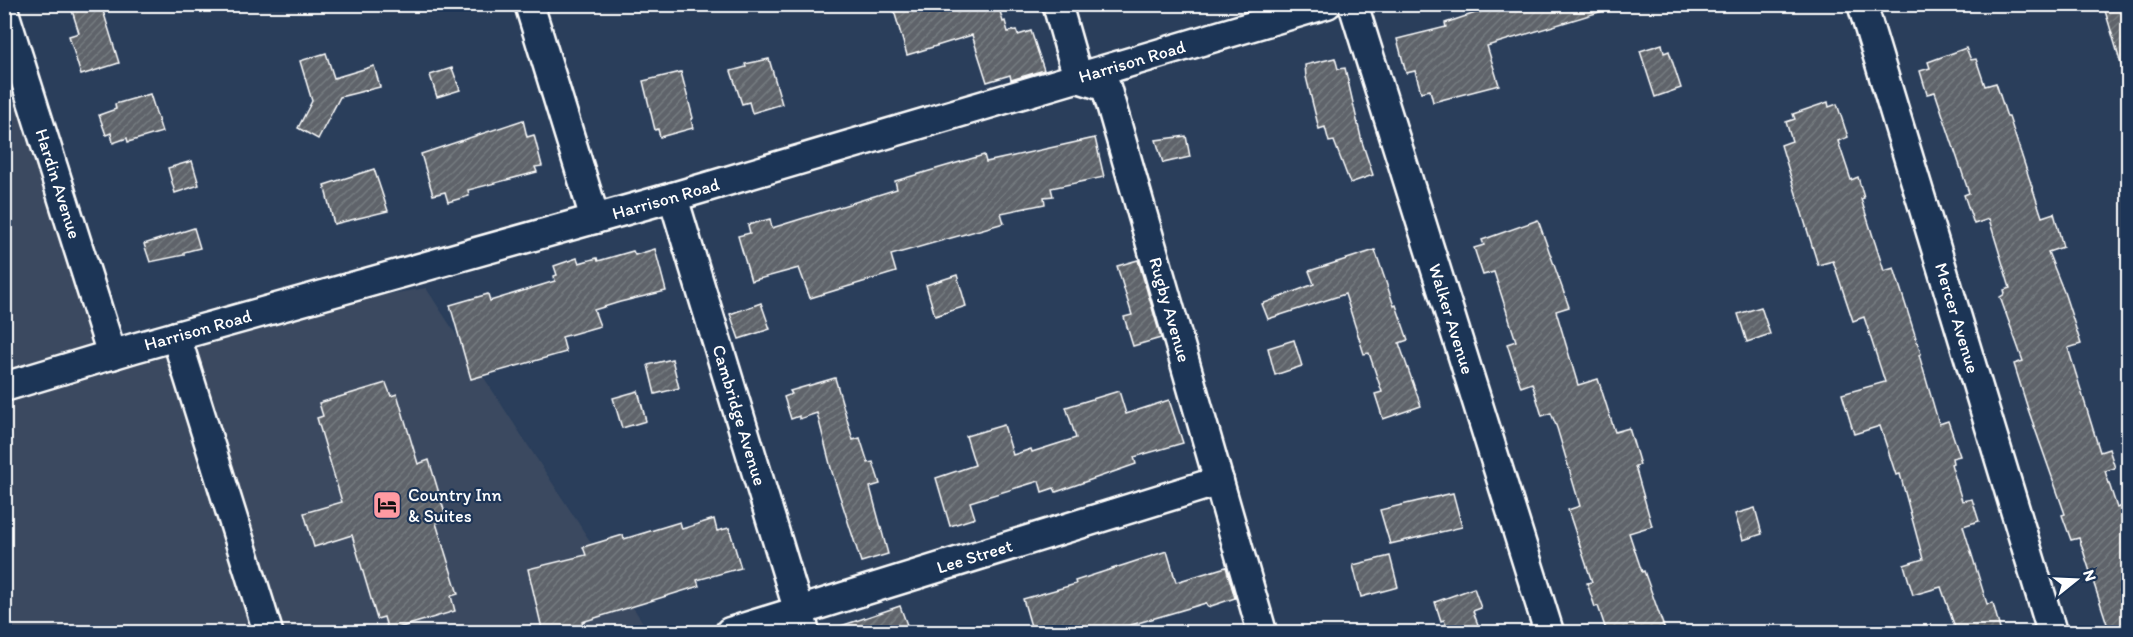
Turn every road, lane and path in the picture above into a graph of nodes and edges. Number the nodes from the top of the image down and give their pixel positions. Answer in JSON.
{"nodes":[{"id":1,"x":528,"y":4,"type":"edge"},
{"id":2,"x":1057,"y":4,"type":"edge"},
{"id":3,"x":1327,"y":4,"type":"edge"},
{"id":4,"x":1353,"y":4,"type":"edge"},
{"id":5,"x":1862,"y":4,"type":"edge"},
{"id":6,"x":4,"y":12,"type":"edge"},
{"id":7,"x":1078,"y":78,"type":"junction"},
{"id":8,"x":673,"y":197,"type":"junction"},
{"id":9,"x":595,"y":219,"type":"junction"},
{"id":10,"x":176,"y":336,"type":"junction"},
{"id":11,"x":112,"y":354,"type":"junction"},
{"id":12,"x":4,"y":387,"type":"edge"},
{"id":13,"x":1219,"y":481,"type":"junction"},
{"id":14,"x":801,"y":622,"type":"edge"},
{"id":15,"x":268,"y":633,"type":"edge"},
{"id":16,"x":730,"y":633,"type":"edge"},
{"id":17,"x":1262,"y":633,"type":"edge"},
{"id":18,"x":1549,"y":633,"type":"edge"},
{"id":19,"x":2052,"y":633,"type":"edge"}],
"edges":[{"from":1,"to":9,"type":"street"},
{"from":2,"to":7,"type":"street"},
{"from":3,"to":7,"type":"street","name":"Harrison Road"},
{"from":4,"to":18,"type":"street","name":"Walker Avenue"},
{"from":5,"to":19,"type":"street","name":"Mercer Avenue"},
{"from":6,"to":11,"type":"street","name":"Hardin Avenue"},
{"from":7,"to":8,"type":"street","name":"Harrison Road"},
{"from":7,"to":13,"type":"street","name":"Rugby Avenue"},
{"from":8,"to":9,"type":"street","name":"Harrison Road"},
{"from":8,"to":14,"type":"street","name":"Cambridge Avenue"},
{"from":9,"to":10,"type":"street","name":"Harrison Road"},
{"from":10,"to":11,"type":"street","name":"Harrison Road"},
{"from":10,"to":15,"type":"street"},
{"from":11,"to":12,"type":"street","name":"Harrison Road"},
{"from":13,"to":14,"type":"street","name":"Lee Street"},
{"from":13,"to":17,"type":"street","name":"Rugby Avenue"},
{"from":14,"to":16,"type":"street","name":"Lee Street"}]}
